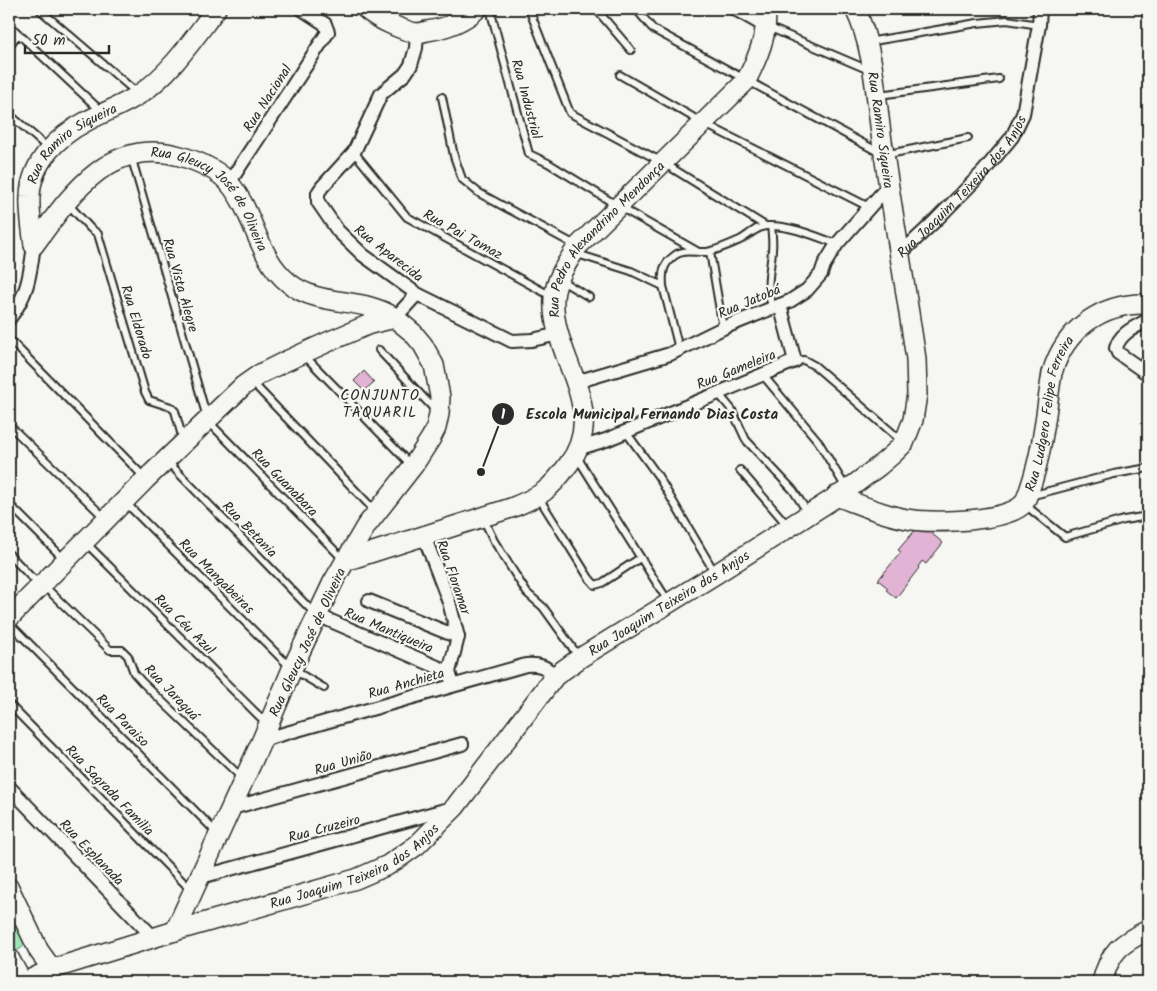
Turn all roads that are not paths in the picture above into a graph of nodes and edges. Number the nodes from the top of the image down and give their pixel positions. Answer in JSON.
{"nodes":[{"id":1,"x":40,"y":9,"type":"edge"},
{"id":2,"x":302,"y":9,"type":"edge"},
{"id":3,"x":366,"y":9,"type":"edge"},
{"id":4,"x":477,"y":9,"type":"edge"},
{"id":5,"x":490,"y":9,"type":"edge"},
{"id":6,"x":529,"y":9,"type":"edge"},
{"id":7,"x":596,"y":9,"type":"edge"},
{"id":8,"x":636,"y":9,"type":"edge"},
{"id":9,"x":735,"y":9,"type":"edge"},
{"id":10,"x":855,"y":9,"type":"edge"},
{"id":11,"x":1040,"y":9,"type":"edge"},
{"id":12,"x":213,"y":10,"type":"edge"},
{"id":13,"x":765,"y":17,"type":"edge"},
{"id":14,"x":9,"y":25,"type":"edge"},
{"id":15,"x":1039,"y":25,"type":"junction"},
{"id":16,"x":417,"y":33,"type":"junction"},
{"id":17,"x":18,"y":34,"type":"junction"},
{"id":18,"x":867,"y":42,"type":"junction"},
{"id":19,"x":9,"y":46,"type":"edge"},
{"id":20,"x":631,"y":50,"type":"dead end"},
{"id":21,"x":872,"y":72,"type":"junction"},
{"id":22,"x":620,"y":75,"type":"dead end"},
{"id":23,"x":999,"y":79,"type":"dead end"},
{"id":24,"x":746,"y":81,"type":"junction"},
{"id":25,"x":139,"y":95,"type":"junction"},
{"id":26,"x":875,"y":95,"type":"junction"},
{"id":27,"x":442,"y":97,"type":"dead end"},
{"id":28,"x":104,"y":113,"type":"junction"},
{"id":29,"x":9,"y":114,"type":"edge"},
{"id":30,"x":703,"y":124,"type":"junction"},
{"id":31,"x":968,"y":138,"type":"dead end"},
{"id":32,"x":49,"y":149,"type":"junction"},
{"id":33,"x":354,"y":152,"type":"junction"},
{"id":34,"x":130,"y":155,"type":"junction"},
{"id":35,"x":884,"y":155,"type":"junction"},
{"id":36,"x":662,"y":162,"type":"junction"},
{"id":37,"x":229,"y":183,"type":"junction"},
{"id":38,"x":889,"y":185,"type":"junction"},
{"id":39,"x":66,"y":202,"type":"junction"},
{"id":40,"x":618,"y":206,"type":"junction"},
{"id":41,"x":870,"y":206,"type":"junction"},
{"id":42,"x":764,"y":226,"type":"junction"},
{"id":43,"x":771,"y":226,"type":"junction"},
{"id":44,"x":837,"y":244,"type":"junction"},
{"id":45,"x":34,"y":245,"type":"junction"},
{"id":46,"x":576,"y":250,"type":"junction"},
{"id":47,"x":697,"y":251,"type":"junction"},
{"id":48,"x":710,"y":252,"type":"junction"},
{"id":49,"x":900,"y":254,"type":"junction"},
{"id":50,"x":663,"y":286,"type":"junction"},
{"id":51,"x":557,"y":288,"type":"junction"},
{"id":52,"x":417,"y":294,"type":"junction"},
{"id":53,"x":589,"y":297,"type":"dead end"},
{"id":54,"x":1148,"y":304,"type":"edge"},
{"id":55,"x":776,"y":306,"type":"junction"},
{"id":56,"x":395,"y":318,"type":"junction"},
{"id":57,"x":9,"y":320,"type":"edge"},
{"id":58,"x":1148,"y":320,"type":"edge"},
{"id":59,"x":723,"y":328,"type":"junction"},
{"id":60,"x":559,"y":334,"type":"junction"},
{"id":61,"x":9,"y":339,"type":"edge"},
{"id":62,"x":679,"y":349,"type":"junction"},
{"id":63,"x":379,"y":350,"type":"dead end"},
{"id":64,"x":302,"y":353,"type":"junction"},
{"id":65,"x":795,"y":361,"type":"junction"},
{"id":66,"x":762,"y":374,"type":"junction"},
{"id":67,"x":1148,"y":374,"type":"edge"},
{"id":68,"x":250,"y":381,"type":"junction"},
{"id":69,"x":576,"y":382,"type":"junction"},
{"id":70,"x":718,"y":393,"type":"junction"},
{"id":71,"x":439,"y":414,"type":"junction"},
{"id":72,"x":208,"y":421,"type":"junction"},
{"id":73,"x":9,"y":425,"type":"edge"},
{"id":74,"x":626,"y":431,"type":"junction"},
{"id":75,"x":904,"y":442,"type":"junction"},
{"id":76,"x":184,"y":443,"type":"junction"},
{"id":77,"x":576,"y":452,"type":"junction"},
{"id":78,"x":166,"y":459,"type":"junction"},
{"id":79,"x":413,"y":466,"type":"junction"},
{"id":80,"x":1148,"y":468,"type":"edge"},
{"id":81,"x":740,"y":470,"type":"dead end"},
{"id":82,"x":146,"y":479,"type":"junction"},
{"id":83,"x":841,"y":493,"type":"junction"},
{"id":84,"x":538,"y":497,"type":"junction"},
{"id":85,"x":1025,"y":500,"type":"junction"},
{"id":86,"x":124,"y":501,"type":"junction"},
{"id":87,"x":9,"y":504,"type":"edge"},
{"id":88,"x":376,"y":512,"type":"junction"},
{"id":89,"x":808,"y":513,"type":"junction"},
{"id":90,"x":1148,"y":516,"type":"edge"},
{"id":91,"x":483,"y":517,"type":"junction"},
{"id":92,"x":106,"y":519,"type":"junction"},
{"id":93,"x":788,"y":527,"type":"junction"},
{"id":94,"x":424,"y":536,"type":"junction"},
{"id":95,"x":84,"y":542,"type":"junction"},
{"id":96,"x":9,"y":554,"type":"edge"},
{"id":97,"x":640,"y":558,"type":"junction"},
{"id":98,"x":66,"y":561,"type":"junction"},
{"id":99,"x":345,"y":561,"type":"junction"},
{"id":100,"x":716,"y":574,"type":"junction"},
{"id":101,"x":42,"y":584,"type":"junction"},
{"id":102,"x":369,"y":601,"type":"dead end"},
{"id":103,"x":668,"y":602,"type":"junction"},
{"id":104,"x":317,"y":616,"type":"junction"},
{"id":105,"x":9,"y":618,"type":"edge"},
{"id":106,"x":9,"y":623,"type":"edge"},
{"id":107,"x":458,"y":637,"type":"junction"},
{"id":108,"x":580,"y":658,"type":"junction"},
{"id":109,"x":292,"y":669,"type":"junction"},
{"id":110,"x":448,"y":672,"type":"junction"},
{"id":111,"x":555,"y":676,"type":"junction"},
{"id":112,"x":452,"y":686,"type":"junction"},
{"id":113,"x":324,"y":688,"type":"dead end"},
{"id":114,"x":9,"y":704,"type":"edge"},
{"id":115,"x":265,"y":732,"type":"junction"},
{"id":116,"x":462,"y":744,"type":"dead end"},
{"id":117,"x":244,"y":780,"type":"junction"},
{"id":118,"x":9,"y":787,"type":"edge"},
{"id":119,"x":232,"y":808,"type":"junction"},
{"id":120,"x":455,"y":808,"type":"junction"},
{"id":121,"x":220,"y":835,"type":"junction"},
{"id":122,"x":197,"y":885,"type":"junction"},
{"id":123,"x":9,"y":888,"type":"edge"},
{"id":124,"x":1148,"y":930,"type":"edge"},
{"id":125,"x":175,"y":931,"type":"junction"},
{"id":126,"x":154,"y":938,"type":"junction"},
{"id":127,"x":9,"y":959,"type":"edge"},
{"id":128,"x":52,"y":969,"type":"junction"},
{"id":129,"x":23,"y":982,"type":"edge"},
{"id":130,"x":1102,"y":982,"type":"edge"}],
"edges":[{"from":1,"to":25,"type":"lane"},
{"from":2,"to":37,"type":"street","name":"Rua Nacional"},
{"from":3,"to":16,"type":"street"},
{"from":4,"to":16,"type":"street"},
{"from":5,"to":40,"type":"lane","name":"Rua Industrial"},
{"from":6,"to":36,"type":"lane"},
{"from":7,"to":20,"type":"lane"},
{"from":8,"to":24,"type":"lane"},
{"from":9,"to":13,"type":"street"},
{"from":10,"to":18,"type":"street","name":"Rua Ramiro Siqueira"},
{"from":11,"to":15,"type":"street","name":"Rua Joaquim Teixeira dos Anjos"},
{"from":12,"to":25,"type":"street","name":"Rua Ramiro Siqueira"},
{"from":13,"to":21,"type":"lane"},
{"from":13,"to":24,"type":"street","name":"Rua Pedro Alexandrino Mendonça"},
{"from":14,"to":17,"type":"lane"},
{"from":15,"to":18,"type":"lane"},
{"from":15,"to":49,"type":"street","name":"Rua Joaquim Teixeira dos Anjos"},
{"from":16,"to":33,"type":"street","name":"Rua Aparecida"},
{"from":17,"to":19,"type":"lane"},
{"from":17,"to":28,"type":"lane"},
{"from":18,"to":21,"type":"street","name":"Rua Ramiro Siqueira"},
{"from":21,"to":26,"type":"street","name":"Rua Ramiro Siqueira"},
{"from":22,"to":30,"type":"lane"},
{"from":23,"to":26,"type":"lane"},
{"from":24,"to":30,"type":"street","name":"Rua Pedro Alexandrino Mendonça"},
{"from":24,"to":35,"type":"lane"},
{"from":25,"to":28,"type":"street","name":"Rua Ramiro Siqueira"},
{"from":26,"to":35,"type":"street","name":"Rua Ramiro Siqueira"},
{"from":27,"to":46,"type":"lane"},
{"from":28,"to":32,"type":"street","name":"Rua Ramiro Siqueira"},
{"from":29,"to":32,"type":"lane"},
{"from":30,"to":36,"type":"street","name":"Rua Pedro Alexandrino Mendonça"},
{"from":30,"to":41,"type":"lane"},
{"from":31,"to":35,"type":"lane"},
{"from":32,"to":45,"type":"street","name":"Rua Ramiro Siqueira"},
{"from":33,"to":51,"type":"lane","name":"Rua Pai Tomaz"},
{"from":33,"to":52,"type":"street","name":"Rua Aparecida"},
{"from":34,"to":37,"type":"street","name":"Rua Gleucy José de Oliveira"},
{"from":34,"to":39,"type":"street","name":"Rua Gleucy José de Oliveira"},
{"from":34,"to":72,"type":"lane","name":"Rua Vista Alegre"},
{"from":35,"to":38,"type":"street","name":"Rua Ramiro Siqueira"},
{"from":36,"to":40,"type":"street","name":"Rua Pedro Alexandrino Mendonça"},
{"from":36,"to":42,"type":"lane"},
{"from":37,"to":56,"type":"street","name":"Rua Gleucy José de Oliveira"},
{"from":38,"to":41,"type":"street","name":"Rua Jatobá"},
{"from":38,"to":49,"type":"street","name":"Rua Ramiro Siqueira"},
{"from":39,"to":45,"type":"street","name":"Rua Gleucy José de Oliveira"},
{"from":39,"to":76,"type":"lane","name":"Rua Eldorado"},
{"from":40,"to":46,"type":"street","name":"Rua Pedro Alexandrino Mendonça"},
{"from":40,"to":47,"type":"lane","name":"Rua Industrial"},
{"from":41,"to":44,"type":"street","name":"Rua Jatobá"},
{"from":42,"to":43,"type":"lane"},
{"from":42,"to":48,"type":"lane"},
{"from":43,"to":44,"type":"lane"},
{"from":43,"to":55,"type":"lane"},
{"from":44,"to":55,"type":"street","name":"Rua Jatobá"},
{"from":45,"to":57,"type":"street","name":"Rua Ramiro Siqueira"},
{"from":46,"to":50,"type":"lane"},
{"from":46,"to":51,"type":"street","name":"Rua Pedro Alexandrino Mendonça"},
{"from":47,"to":48,"type":"lane"},
{"from":47,"to":50,"type":"lane"},
{"from":48,"to":59,"type":"lane"},
{"from":49,"to":75,"type":"street","name":"Rua Joaquim Teixeira dos Anjos"},
{"from":50,"to":62,"type":"lane"},
{"from":51,"to":53,"type":"lane","name":"Rua Pai Tomaz"},
{"from":51,"to":60,"type":"street","name":"Rua Pedro Alexandrino Mendonça"},
{"from":52,"to":56,"type":"street"},
{"from":52,"to":60,"type":"street","name":"Rua Aparecida"},
{"from":54,"to":85,"type":"street","name":"Rua Ludgero Felipe Ferreira"},
{"from":55,"to":59,"type":"street","name":"Rua Jatobá"},
{"from":55,"to":65,"type":"street"},
{"from":56,"to":64,"type":"street"},
{"from":56,"to":71,"type":"street","name":"Rua Gleucy José de Oliveira"},
{"from":58,"to":67,"type":"street"},
{"from":59,"to":62,"type":"street","name":"Rua Jatobá"},
{"from":60,"to":69,"type":"street","name":"Rua Pedro Alexandrino Mendonça"},
{"from":61,"to":82,"type":"lane"},
{"from":62,"to":69,"type":"street","name":"Rua Jatobá"},
{"from":63,"to":71,"type":"lane"},
{"from":64,"to":68,"type":"street"},
{"from":64,"to":79,"type":"lane"},
{"from":65,"to":66,"type":"street","name":"Rua Gameleira"},
{"from":65,"to":75,"type":"lane"},
{"from":66,"to":70,"type":"street","name":"Rua Gameleira"},
{"from":66,"to":83,"type":"lane"},
{"from":68,"to":72,"type":"street"},
{"from":68,"to":88,"type":"lane"},
{"from":69,"to":77,"type":"street","name":"Rua Pedro Alexandrino Mendonça"},
{"from":70,"to":74,"type":"street","name":"Rua Gameleira"},
{"from":70,"to":89,"type":"lane"},
{"from":71,"to":79,"type":"street","name":"Rua Gleucy José de Oliveira"},
{"from":72,"to":76,"type":"street"},
{"from":72,"to":99,"type":"lane","name":"Rua Guanabara"},
{"from":73,"to":92,"type":"lane"},
{"from":74,"to":77,"type":"street","name":"Rua Gameleira"},
{"from":74,"to":100,"type":"lane"},
{"from":75,"to":83,"type":"street","name":"Rua Joaquim Teixeira dos Anjos"},
{"from":76,"to":78,"type":"street"},
{"from":77,"to":84,"type":"street","name":"Rua Pedro Alexandrino Mendonça"},
{"from":77,"to":97,"type":"lane"},
{"from":78,"to":82,"type":"street"},
{"from":78,"to":104,"type":"lane","name":"Rua Betania"},
{"from":79,"to":88,"type":"street","name":"Rua Gleucy José de Oliveira"},
{"from":80,"to":85,"type":"lane"},
{"from":81,"to":93,"type":"lane"},
{"from":82,"to":86,"type":"street"},
{"from":83,"to":85,"type":"street","name":"Rua Ludgero Felipe Ferreira"},
{"from":83,"to":89,"type":"street","name":"Rua Joaquim Teixeira dos Anjos"},
{"from":84,"to":91,"type":"street","name":"Rua Pedro Alexandrino Mendonça"},
{"from":84,"to":97,"type":"lane"},
{"from":85,"to":90,"type":"lane"},
{"from":86,"to":92,"type":"street"},
{"from":86,"to":109,"type":"lane","name":"Rua Mangabeiras"},
{"from":87,"to":98,"type":"lane"},
{"from":88,"to":99,"type":"street","name":"Rua Gleucy José de Oliveira"},
{"from":89,"to":93,"type":"street","name":"Rua Joaquim Teixeira dos Anjos"},
{"from":91,"to":94,"type":"street","name":"Rua Pedro Alexandrino Mendonça"},
{"from":91,"to":108,"type":"lane"},
{"from":92,"to":95,"type":"street"},
{"from":93,"to":100,"type":"street","name":"Rua Joaquim Teixeira dos Anjos"},
{"from":94,"to":99,"type":"street","name":"Rua Pedro Alexandrino Mendonça"},
{"from":94,"to":107,"type":"street","name":"Rua Floramar"},
{"from":95,"to":98,"type":"street"},
{"from":95,"to":115,"type":"lane","name":"Rua Céu Azul"},
{"from":96,"to":101,"type":"lane"},
{"from":97,"to":103,"type":"lane"},
{"from":98,"to":101,"type":"street"},
{"from":99,"to":104,"type":"street","name":"Rua Gleucy José de Oliveira"},
{"from":100,"to":103,"type":"street","name":"Rua Joaquim Teixeira dos Anjos"},
{"from":101,"to":105,"type":"street"},
{"from":101,"to":117,"type":"lane","name":"Rua Jaraguá"},
{"from":102,"to":107,"type":"street"},
{"from":103,"to":108,"type":"street","name":"Rua Joaquim Teixeira dos Anjos"},
{"from":104,"to":109,"type":"street","name":"Rua Gleucy José de Oliveira"},
{"from":104,"to":110,"type":"street","name":"Rua Mantiqueira"},
{"from":106,"to":121,"type":"lane","name":"Rua Paraiso"},
{"from":107,"to":110,"type":"street","name":"Rua Floramar"},
{"from":108,"to":111,"type":"street","name":"Rua Joaquim Teixeira dos Anjos"},
{"from":109,"to":113,"type":"lane","name":"Rua Mangabeiras"},
{"from":109,"to":115,"type":"street","name":"Rua Gleucy José de Oliveira"},
{"from":110,"to":112,"type":"street"},
{"from":111,"to":112,"type":"street","name":"Rua Anchieta"},
{"from":111,"to":120,"type":"street","name":"Rua Joaquim Teixeira dos Anjos"},
{"from":112,"to":115,"type":"street","name":"Rua Anchieta"},
{"from":114,"to":122,"type":"lane","name":"Rua Sagrada Familia"},
{"from":115,"to":117,"type":"street","name":"Rua Gleucy José de Oliveira"},
{"from":116,"to":119,"type":"street","name":"Rua União"},
{"from":117,"to":119,"type":"street","name":"Rua Gleucy José de Oliveira"},
{"from":118,"to":126,"type":"street","name":"Rua Esplanada"},
{"from":119,"to":121,"type":"street","name":"Rua Gleucy José de Oliveira"},
{"from":120,"to":122,"type":"street","name":"Rua Cruzeiro"},
{"from":120,"to":125,"type":"street","name":"Rua Joaquim Teixeira dos Anjos"},
{"from":121,"to":122,"type":"street","name":"Rua Gleucy José de Oliveira"},
{"from":122,"to":125,"type":"street","name":"Rua Gleucy José de Oliveira"},
{"from":123,"to":128,"type":"street"},
{"from":124,"to":130,"type":"street"},
{"from":125,"to":126,"type":"street","name":"Rua Joaquim Teixeira dos Anjos"},
{"from":126,"to":128,"type":"street","name":"Rua Joaquim Teixeira dos Anjos"},
{"from":127,"to":129,"type":"street"},
{"from":128,"to":129,"type":"street","name":"Rua Joaquim Teixeira dos Anjos"}]}
